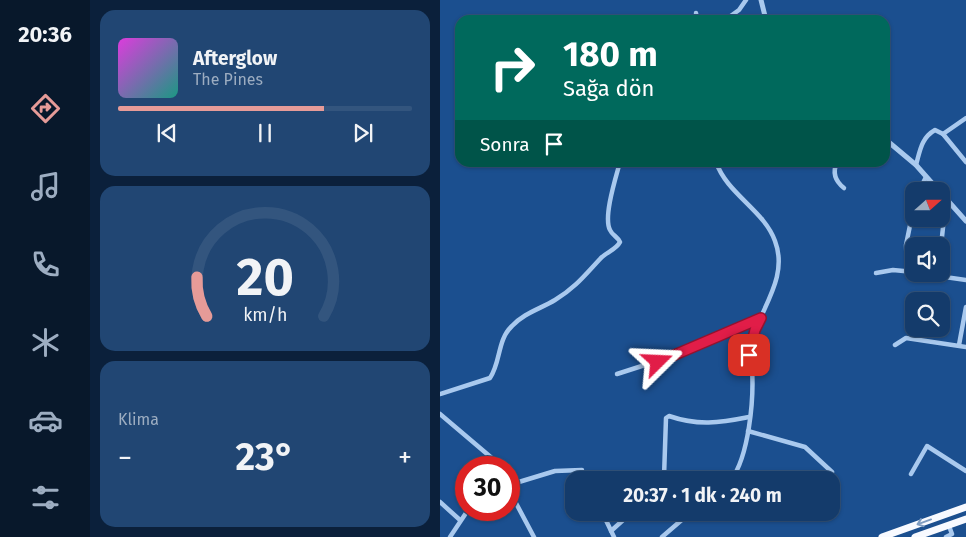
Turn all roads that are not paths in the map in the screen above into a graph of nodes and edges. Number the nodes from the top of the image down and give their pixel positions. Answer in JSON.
{"nodes":[{"id":1,"x":746,"y":0,"type":"edge"},
{"id":2,"x":761,"y":0,"type":"edge"},
{"id":3,"x":732,"y":15,"type":"edge"},
{"id":4,"x":765,"y":15,"type":"edge"},
{"id":5,"x":966,"y":118,"type":"edge"},
{"id":6,"x":943,"y":134,"type":"junction"},
{"id":7,"x":890,"y":143,"type":"edge"},
{"id":8,"x":966,"y":162,"type":"edge"},
{"id":9,"x":916,"y":166,"type":"junction"},
{"id":10,"x":619,"y":167,"type":"edge"},
{"id":11,"x":718,"y":167,"type":"edge"},
{"id":12,"x":836,"y":167,"type":"edge"},
{"id":13,"x":926,"y":177,"type":"junction"},
{"id":14,"x":924,"y":182,"type":"edge"},
{"id":15,"x":931,"y":182,"type":"edge"},
{"id":16,"x":844,"y":188,"type":"dead end"},
{"id":17,"x":950,"y":203,"type":"edge"},
{"id":18,"x":966,"y":221,"type":"edge"},
{"id":19,"x":905,"y":270,"type":"edge"},
{"id":20,"x":876,"y":273,"type":"dead end"},
{"id":21,"x":950,"y":277,"type":"edge"},
{"id":22,"x":966,"y":280,"type":"edge"},
{"id":23,"x":966,"y":307,"type":"edge"},
{"id":24,"x":761,"y":318,"type":"junction"},
{"id":25,"x":965,"y":325,"type":"edge"},
{"id":26,"x":895,"y":345,"type":"dead end"},
{"id":27,"x":959,"y":345,"type":"junction"},
{"id":28,"x":966,"y":347,"type":"edge"},
{"id":29,"x":617,"y":374,"type":"dead end"},
{"id":30,"x":440,"y":394,"type":"edge"},
{"id":31,"x":440,"y":414,"type":"edge"},
{"id":32,"x":749,"y":417,"type":"junction"},
{"id":33,"x":748,"y":431,"type":"junction"},
{"id":34,"x":489,"y":456,"type":"edge"},
{"id":35,"x":582,"y":470,"type":"dead end"},
{"id":36,"x":664,"y":471,"type":"edge"},
{"id":37,"x":738,"y":471,"type":"edge"},
{"id":38,"x":831,"y":471,"type":"edge"},
{"id":39,"x":966,"y":472,"type":"edge"},
{"id":40,"x":911,"y":474,"type":"dead end"},
{"id":41,"x":520,"y":482,"type":"edge"},
{"id":42,"x":440,"y":502,"type":"edge"},
{"id":43,"x":965,"y":507,"type":"edge"},
{"id":44,"x":520,"y":511,"type":"edge"},
{"id":45,"x":455,"y":516,"type":"edge"},
{"id":46,"x":966,"y":520,"type":"edge"},
{"id":47,"x":459,"y":521,"type":"edge"},
{"id":48,"x":606,"y":521,"type":"edge"},
{"id":49,"x":622,"y":521,"type":"edge"},
{"id":50,"x":681,"y":521,"type":"edge"},
{"id":51,"x":949,"y":526,"type":"junction"},
{"id":52,"x":611,"y":531,"type":"junction"},
{"id":53,"x":953,"y":535,"type":"edge"},
{"id":54,"x":450,"y":537,"type":"edge"},
{"id":55,"x":534,"y":537,"type":"edge"},
{"id":56,"x":614,"y":537,"type":"edge"},
{"id":57,"x":662,"y":537,"type":"edge"},
{"id":58,"x":882,"y":537,"type":"edge"},
{"id":59,"x":915,"y":537,"type":"edge"},
{"id":60,"x":946,"y":537,"type":"edge"}],
"edges":[{"from":1,"to":3,"type":"street"},
{"from":2,"to":4,"type":"street"},
{"from":5,"to":6,"type":"street"},
{"from":6,"to":8,"type":"street"},
{"from":6,"to":9,"type":"street"},
{"from":7,"to":9,"type":"street"},
{"from":9,"to":13,"type":"street"},
{"from":10,"to":30,"type":"street"},
{"from":11,"to":24,"type":"street"},
{"from":12,"to":16,"type":"street"},
{"from":13,"to":14,"type":"street"},
{"from":13,"to":15,"type":"street"},
{"from":17,"to":18,"type":"street"},
{"from":19,"to":20,"type":"street"},
{"from":21,"to":22,"type":"street"},
{"from":23,"to":25,"type":"street"},
{"from":24,"to":29,"type":"street"},
{"from":24,"to":32,"type":"street"},
{"from":25,"to":27,"type":"street"},
{"from":26,"to":27,"type":"street"},
{"from":27,"to":28,"type":"street"},
{"from":31,"to":34,"type":"street"},
{"from":32,"to":33,"type":"street"},
{"from":32,"to":36,"type":"street"},
{"from":33,"to":37,"type":"street"},
{"from":33,"to":38,"type":"street"},
{"from":35,"to":41,"type":"street"},
{"from":39,"to":40,"type":"street"},
{"from":42,"to":45,"type":"street"},
{"from":43,"to":58,"type":"highway","one_way":true},
{"from":44,"to":55,"type":"street"},
{"from":46,"to":51,"type":"highway"},
{"from":47,"to":54,"type":"street"},
{"from":48,"to":52,"type":"street"},
{"from":49,"to":52,"type":"street"},
{"from":50,"to":57,"type":"street"},
{"from":51,"to":53,"type":"street"},
{"from":51,"to":59,"type":"highway"},
{"from":52,"to":56,"type":"street"},
{"from":53,"to":60,"type":"street"}]}
